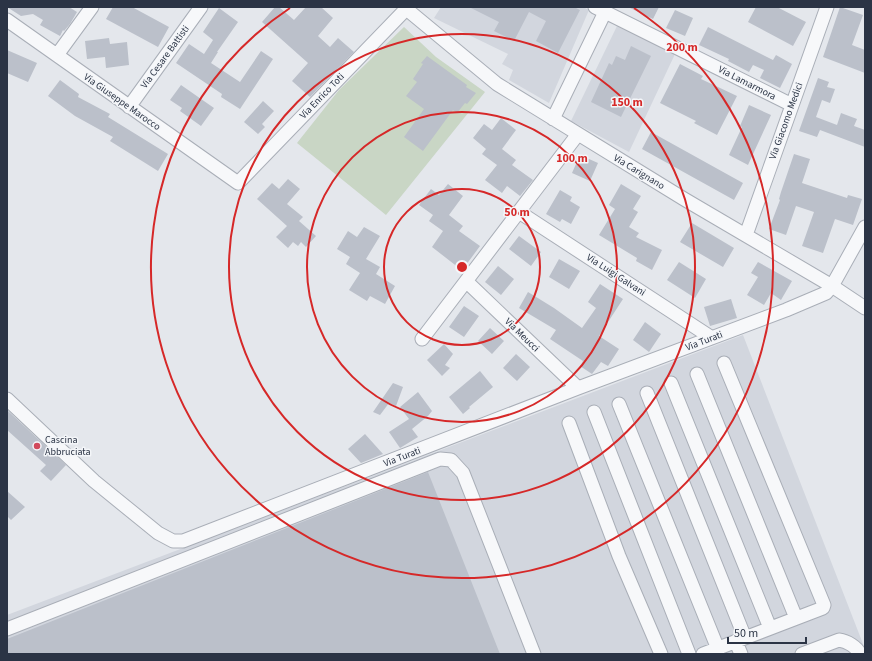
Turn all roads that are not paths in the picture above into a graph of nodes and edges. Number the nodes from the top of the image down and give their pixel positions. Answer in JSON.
{"nodes":[{"id":1,"x":92,"y":7,"type":"edge"},
{"id":2,"x":201,"y":7,"type":"edge"},
{"id":3,"x":827,"y":7,"type":"edge"},
{"id":4,"x":406,"y":8,"type":"edge"},
{"id":5,"x":600,"y":10,"type":"edge"},
{"id":6,"x":7,"y":20,"type":"edge"},
{"id":7,"x":56,"y":55,"type":"junction"},
{"id":8,"x":792,"y":105,"type":"junction"},
{"id":9,"x":129,"y":107,"type":"junction"},
{"id":10,"x":553,"y":119,"type":"junction"},
{"id":11,"x":578,"y":134,"type":"junction"},
{"id":12,"x":238,"y":183,"type":"joint"},
{"id":13,"x":519,"y":212,"type":"junction"},
{"id":14,"x":865,"y":227,"type":"edge"},
{"id":15,"x":746,"y":235,"type":"junction"},
{"id":16,"x":466,"y":281,"type":"junction"},
{"id":17,"x":832,"y":286,"type":"junction"},
{"id":18,"x":865,"y":308,"type":"edge"},
{"id":19,"x":712,"y":338,"type":"junction"},
{"id":20,"x":422,"y":339,"type":"dead end"},
{"id":21,"x":724,"y":363,"type":"dead end"},
{"id":22,"x":696,"y":374,"type":"dead end"},
{"id":23,"x":670,"y":383,"type":"dead end"},
{"id":24,"x":578,"y":388,"type":"junction"},
{"id":25,"x":646,"y":393,"type":"dead end"},
{"id":26,"x":7,"y":399,"type":"edge"},
{"id":27,"x":619,"y":404,"type":"dead end"},
{"id":28,"x":594,"y":412,"type":"dead end"},
{"id":29,"x":569,"y":422,"type":"dead end"},
{"id":30,"x":796,"y":618,"type":"junction"},
{"id":31,"x":770,"y":628,"type":"junction"},
{"id":32,"x":7,"y":629,"type":"edge"},
{"id":33,"x":741,"y":645,"type":"edge"},
{"id":34,"x":718,"y":648,"type":"junction"},
{"id":35,"x":534,"y":654,"type":"edge"},
{"id":36,"x":661,"y":654,"type":"edge"},
{"id":37,"x":689,"y":654,"type":"edge"},
{"id":38,"x":703,"y":654,"type":"edge"},
{"id":39,"x":802,"y":654,"type":"edge"},
{"id":40,"x":860,"y":654,"type":"edge"}],
"edges":[{"from":1,"to":7,"type":"street"},
{"from":2,"to":9,"type":"street","name":"Via Cesare Battisti"},
{"from":3,"to":8,"type":"street","name":"Via Giacomo Medici"},
{"from":4,"to":10,"type":"street","name":"Via Carignano"},
{"from":4,"to":12,"type":"street","name":"Via Enrico Toti"},
{"from":5,"to":8,"type":"street","name":"Via Lamarmora"},
{"from":5,"to":10,"type":"street"},
{"from":6,"to":7,"type":"street","name":"Via Giuseppe Marocco"},
{"from":7,"to":9,"type":"street","name":"Via Giuseppe Marocco"},
{"from":8,"to":15,"type":"street","name":"Via Giacomo Medici"},
{"from":9,"to":12,"type":"street","name":"Via Giuseppe Marocco"},
{"from":10,"to":11,"type":"street","name":"Via Carignano"},
{"from":11,"to":13,"type":"street"},
{"from":11,"to":15,"type":"street","name":"Via Carignano"},
{"from":13,"to":16,"type":"street"},
{"from":13,"to":19,"type":"street","name":"Via Luigi Galvani"},
{"from":14,"to":17,"type":"street"},
{"from":15,"to":17,"type":"street","name":"Via Carignano"},
{"from":16,"to":20,"type":"street"},
{"from":16,"to":24,"type":"street","name":"Via Meucci"},
{"from":17,"to":18,"type":"street","name":"Via Carignano"},
{"from":17,"to":19,"type":"street","name":"Via Turati"},
{"from":19,"to":24,"type":"street","name":"Via Turati"},
{"from":21,"to":30,"type":"street"},
{"from":22,"to":30,"type":"street"},
{"from":23,"to":31,"type":"street"},
{"from":24,"to":26,"type":"street","name":"Via Turati"},
{"from":25,"to":33,"type":"street"},
{"from":27,"to":34,"type":"street"},
{"from":28,"to":37,"type":"street"},
{"from":29,"to":36,"type":"street"},
{"from":30,"to":31,"type":"street"},
{"from":31,"to":33,"type":"street"},
{"from":32,"to":35,"type":"street"},
{"from":33,"to":34,"type":"street"},
{"from":34,"to":38,"type":"street"},
{"from":39,"to":40,"type":"street"}]}
